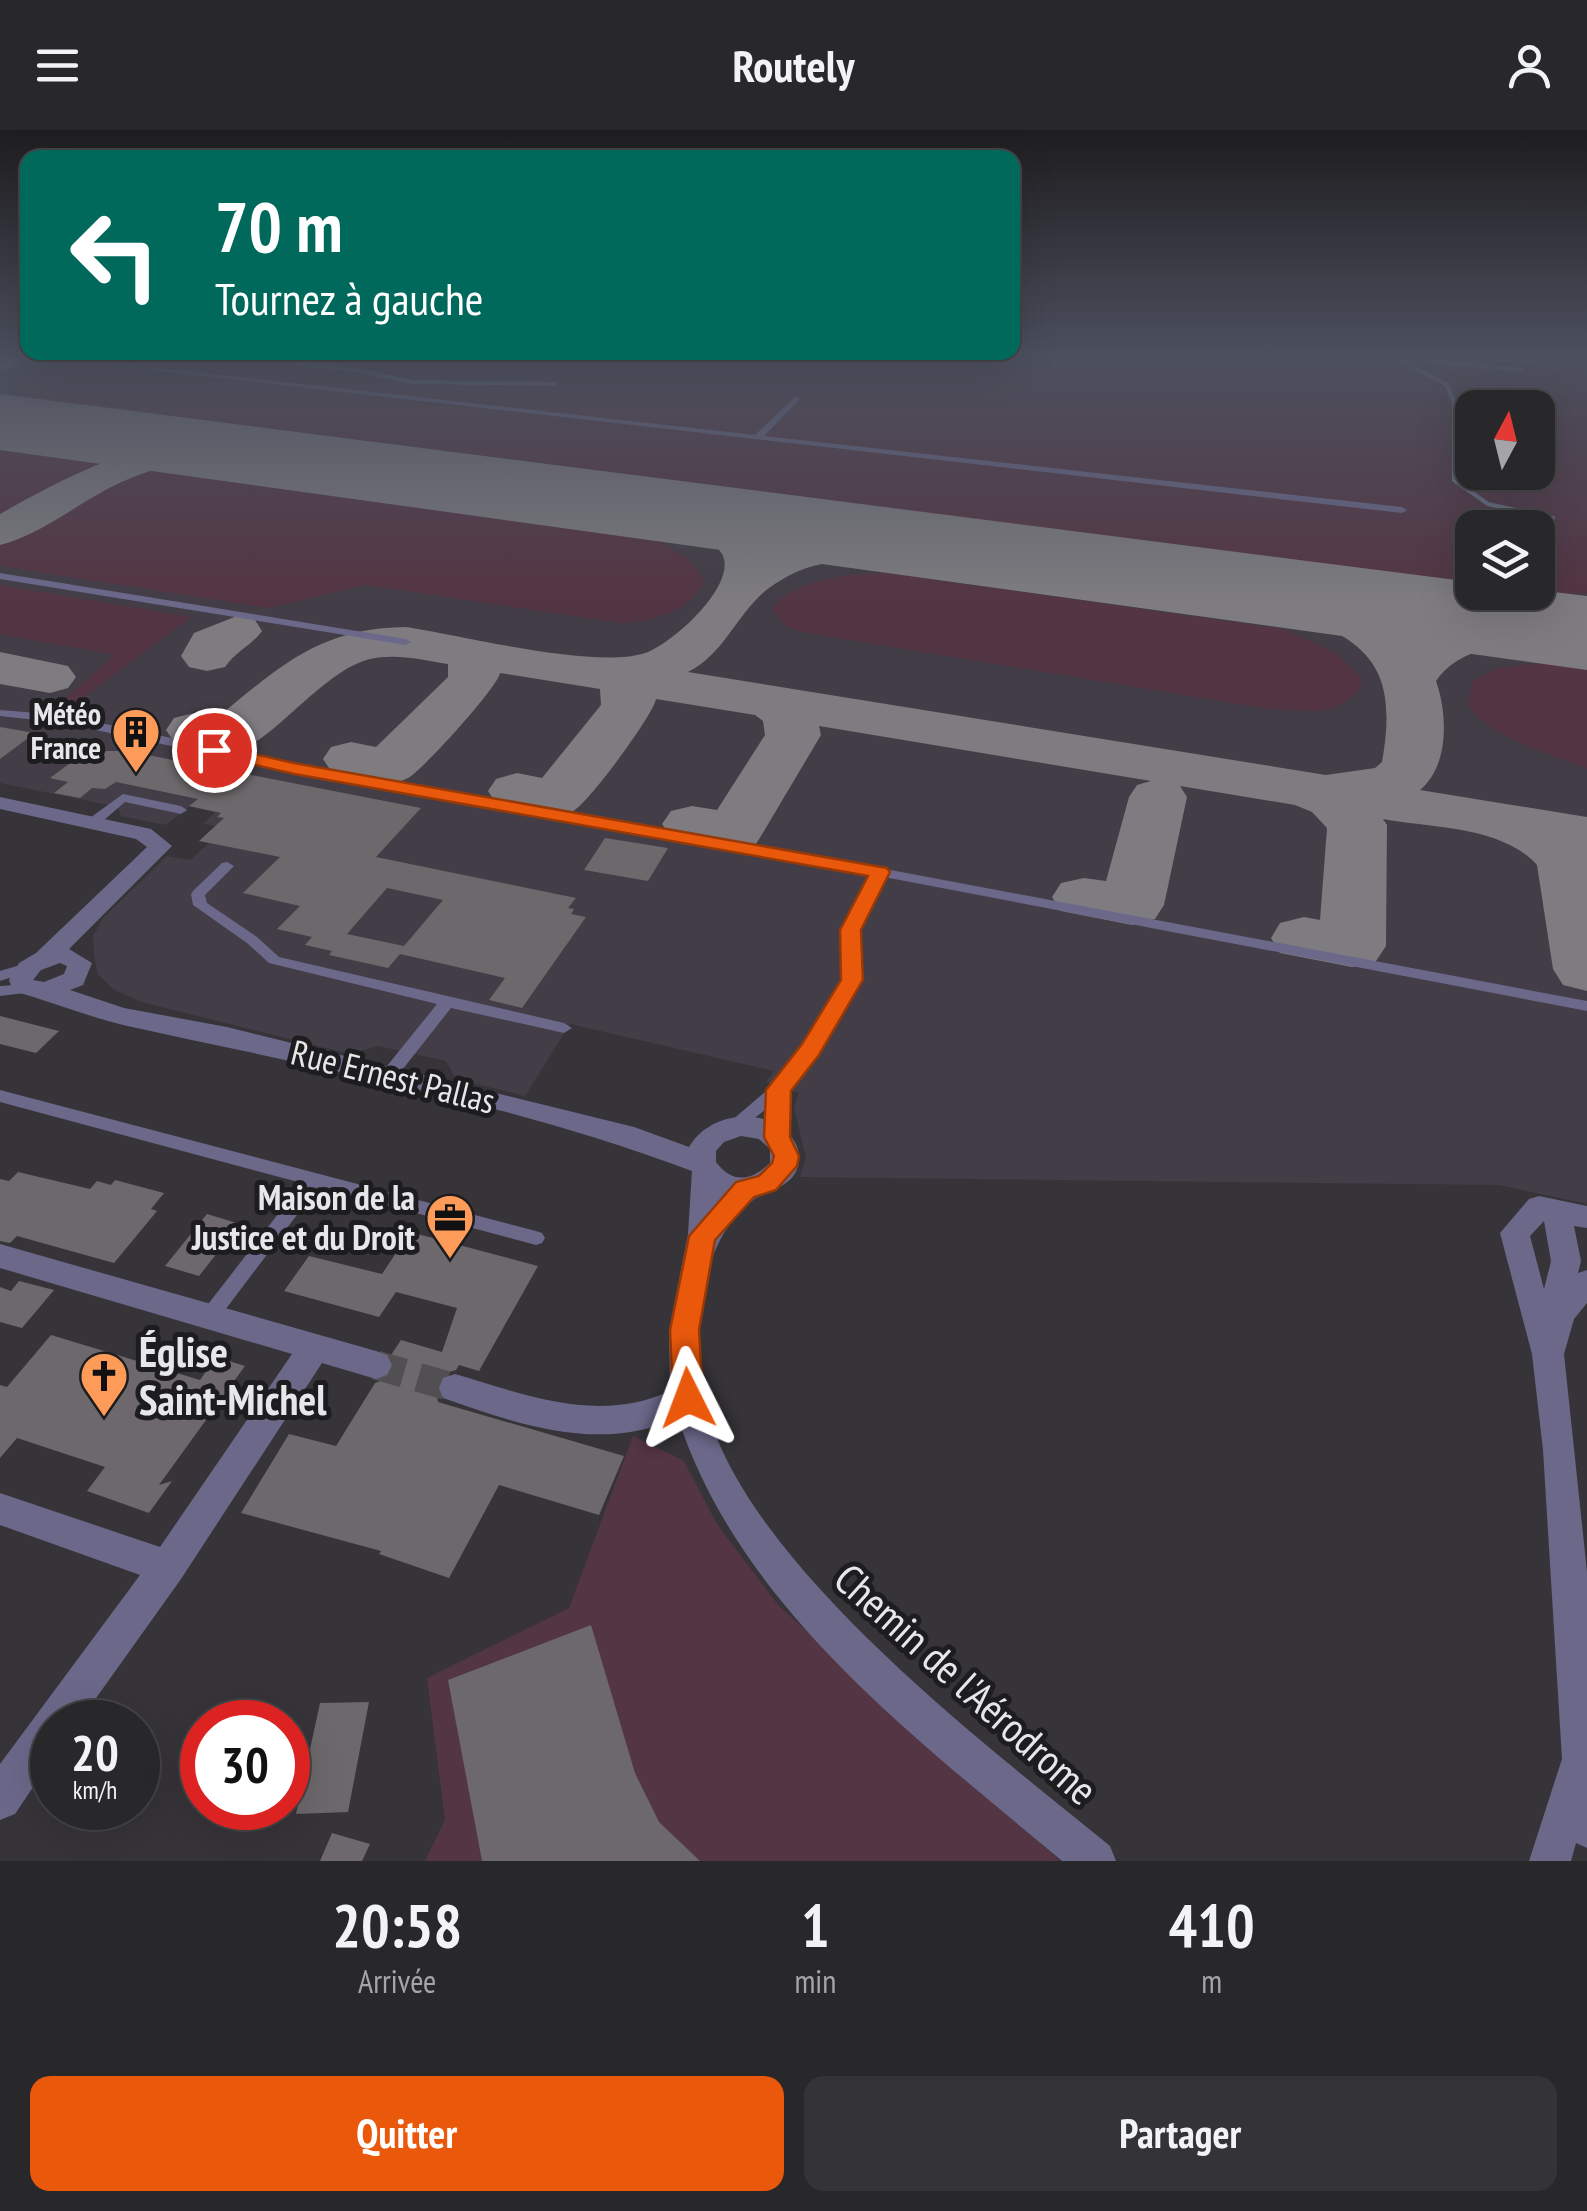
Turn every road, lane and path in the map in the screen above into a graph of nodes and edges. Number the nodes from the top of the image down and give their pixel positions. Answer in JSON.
{"nodes":[{"id":1,"x":757,"y":438,"type":"edge"},
{"id":2,"x":1402,"y":510,"type":"dead end"},
{"id":3,"x":0,"y":576,"type":"edge"},
{"id":4,"x":406,"y":642,"type":"dead end"},
{"id":5,"x":0,"y":713,"type":"edge"},
{"id":6,"x":0,"y":803,"type":"edge"},
{"id":7,"x":182,"y":810,"type":"dead end"},
{"id":8,"x":92,"y":822,"type":"junction"},
{"id":9,"x":227,"y":866,"type":"dead end"},
{"id":10,"x":880,"y":872,"type":"junction"},
{"id":11,"x":90,"y":914,"type":"junction"},
{"id":12,"x":77,"y":966,"type":"junction"},
{"id":13,"x":0,"y":976,"type":"edge"},
{"id":14,"x":36,"y":976,"type":"junction"},
{"id":15,"x":0,"y":991,"type":"edge"},
{"id":16,"x":447,"y":1002,"type":"junction"},
{"id":17,"x":1587,"y":1006,"type":"edge"},
{"id":18,"x":151,"y":1019,"type":"junction"},
{"id":19,"x":564,"y":1028,"type":"dead end"},
{"id":20,"x":389,"y":1076,"type":"junction"},
{"id":21,"x":778,"y":1090,"type":"junction"},
{"id":22,"x":0,"y":1096,"type":"edge"},
{"id":23,"x":723,"y":1131,"type":"junction"},
{"id":24,"x":634,"y":1137,"type":"junction"},
{"id":25,"x":777,"y":1137,"type":"junction"},
{"id":26,"x":702,"y":1168,"type":"junction"},
{"id":27,"x":314,"y":1180,"type":"junction"},
{"id":28,"x":745,"y":1189,"type":"junction"},
{"id":29,"x":1561,"y":1211,"type":"edge"},
{"id":30,"x":702,"y":1236,"type":"junction"},
{"id":31,"x":536,"y":1238,"type":"dead end"},
{"id":32,"x":0,"y":1256,"type":"edge"},
{"id":33,"x":1587,"y":1282,"type":"edge"},
{"id":34,"x":1560,"y":1313,"type":"junction"},
{"id":35,"x":210,"y":1317,"type":"junction"},
{"id":36,"x":315,"y":1348,"type":"junction"},
{"id":37,"x":1548,"y":1354,"type":"junction"},
{"id":38,"x":376,"y":1365,"type":"tunnel mouth"},
{"id":39,"x":455,"y":1388,"type":"tunnel mouth"},
{"id":40,"x":688,"y":1398,"type":"junction"},
{"id":41,"x":0,"y":1510,"type":"edge"},
{"id":42,"x":168,"y":1567,"type":"junction"},
{"id":43,"x":71,"y":1700,"type":"edge"},
{"id":44,"x":1583,"y":1754,"type":"junction"},
{"id":45,"x":30,"y":1757,"type":"edge"},
{"id":46,"x":0,"y":1799,"type":"edge"},
{"id":47,"x":1587,"y":1827,"type":"edge"},
{"id":48,"x":1094,"y":1861,"type":"edge"},
{"id":49,"x":1550,"y":1861,"type":"edge"}],
"edges":[{"from":1,"to":2,"type":"lane"},
{"from":3,"to":4,"type":"lane"},
{"from":5,"to":10,"type":"lane"},
{"from":6,"to":8,"type":"street"},
{"from":7,"to":8,"type":"lane"},
{"from":8,"to":11,"type":"street"},
{"from":9,"to":16,"type":"lane"},
{"from":10,"to":17,"type":"lane"},
{"from":10,"to":21,"type":"lane"},
{"from":11,"to":12,"type":"street"},
{"from":11,"to":14,"type":"street"},
{"from":12,"to":14,"type":"street"},
{"from":12,"to":18,"type":"street","name":"Rue Ernest Pallas"},
{"from":13,"to":14,"type":"lane"},
{"from":14,"to":15,"type":"lane"},
{"from":14,"to":18,"type":"street","name":"Rue Ernest Pallas"},
{"from":16,"to":19,"type":"lane"},
{"from":16,"to":20,"type":"lane"},
{"from":18,"to":20,"type":"street","name":"Rue Ernest Pallas"},
{"from":20,"to":24,"type":"street","name":"Rue Ernest Pallas"},
{"from":21,"to":23,"type":"lane"},
{"from":21,"to":25,"type":"lane"},
{"from":22,"to":27,"type":"lane"},
{"from":23,"to":24,"type":"street","name":"Rue Ernest Pallas"},
{"from":23,"to":25,"type":"street"},
{"from":23,"to":26,"type":"street"},
{"from":24,"to":26,"type":"street","name":"Rue Ernest Pallas"},
{"from":25,"to":28,"type":"street"},
{"from":26,"to":28,"type":"street"},
{"from":26,"to":30,"type":"street","name":"Chemin de l'Aérodrome"},
{"from":27,"to":31,"type":"lane"},
{"from":27,"to":35,"type":"lane"},
{"from":28,"to":30,"type":"street"},
{"from":29,"to":34,"type":"street"},
{"from":29,"to":37,"type":"street"},
{"from":30,"to":40,"type":"street","name":"Chemin de l'Aérodrome"},
{"from":32,"to":35,"type":"street"},
{"from":33,"to":34,"type":"street"},
{"from":34,"to":37,"type":"street"},
{"from":35,"to":36,"type":"street"},
{"from":36,"to":38,"type":"street"},
{"from":36,"to":42,"type":"street"},
{"from":37,"to":44,"type":"street"},
{"from":39,"to":40,"type":"street"},
{"from":40,"to":48,"type":"street","name":"Chemin de l'Aérodrome"},
{"from":41,"to":42,"type":"street"},
{"from":42,"to":43,"type":"street"},
{"from":44,"to":47,"type":"street"},
{"from":44,"to":49,"type":"street"},
{"from":45,"to":46,"type":"street"}]}
